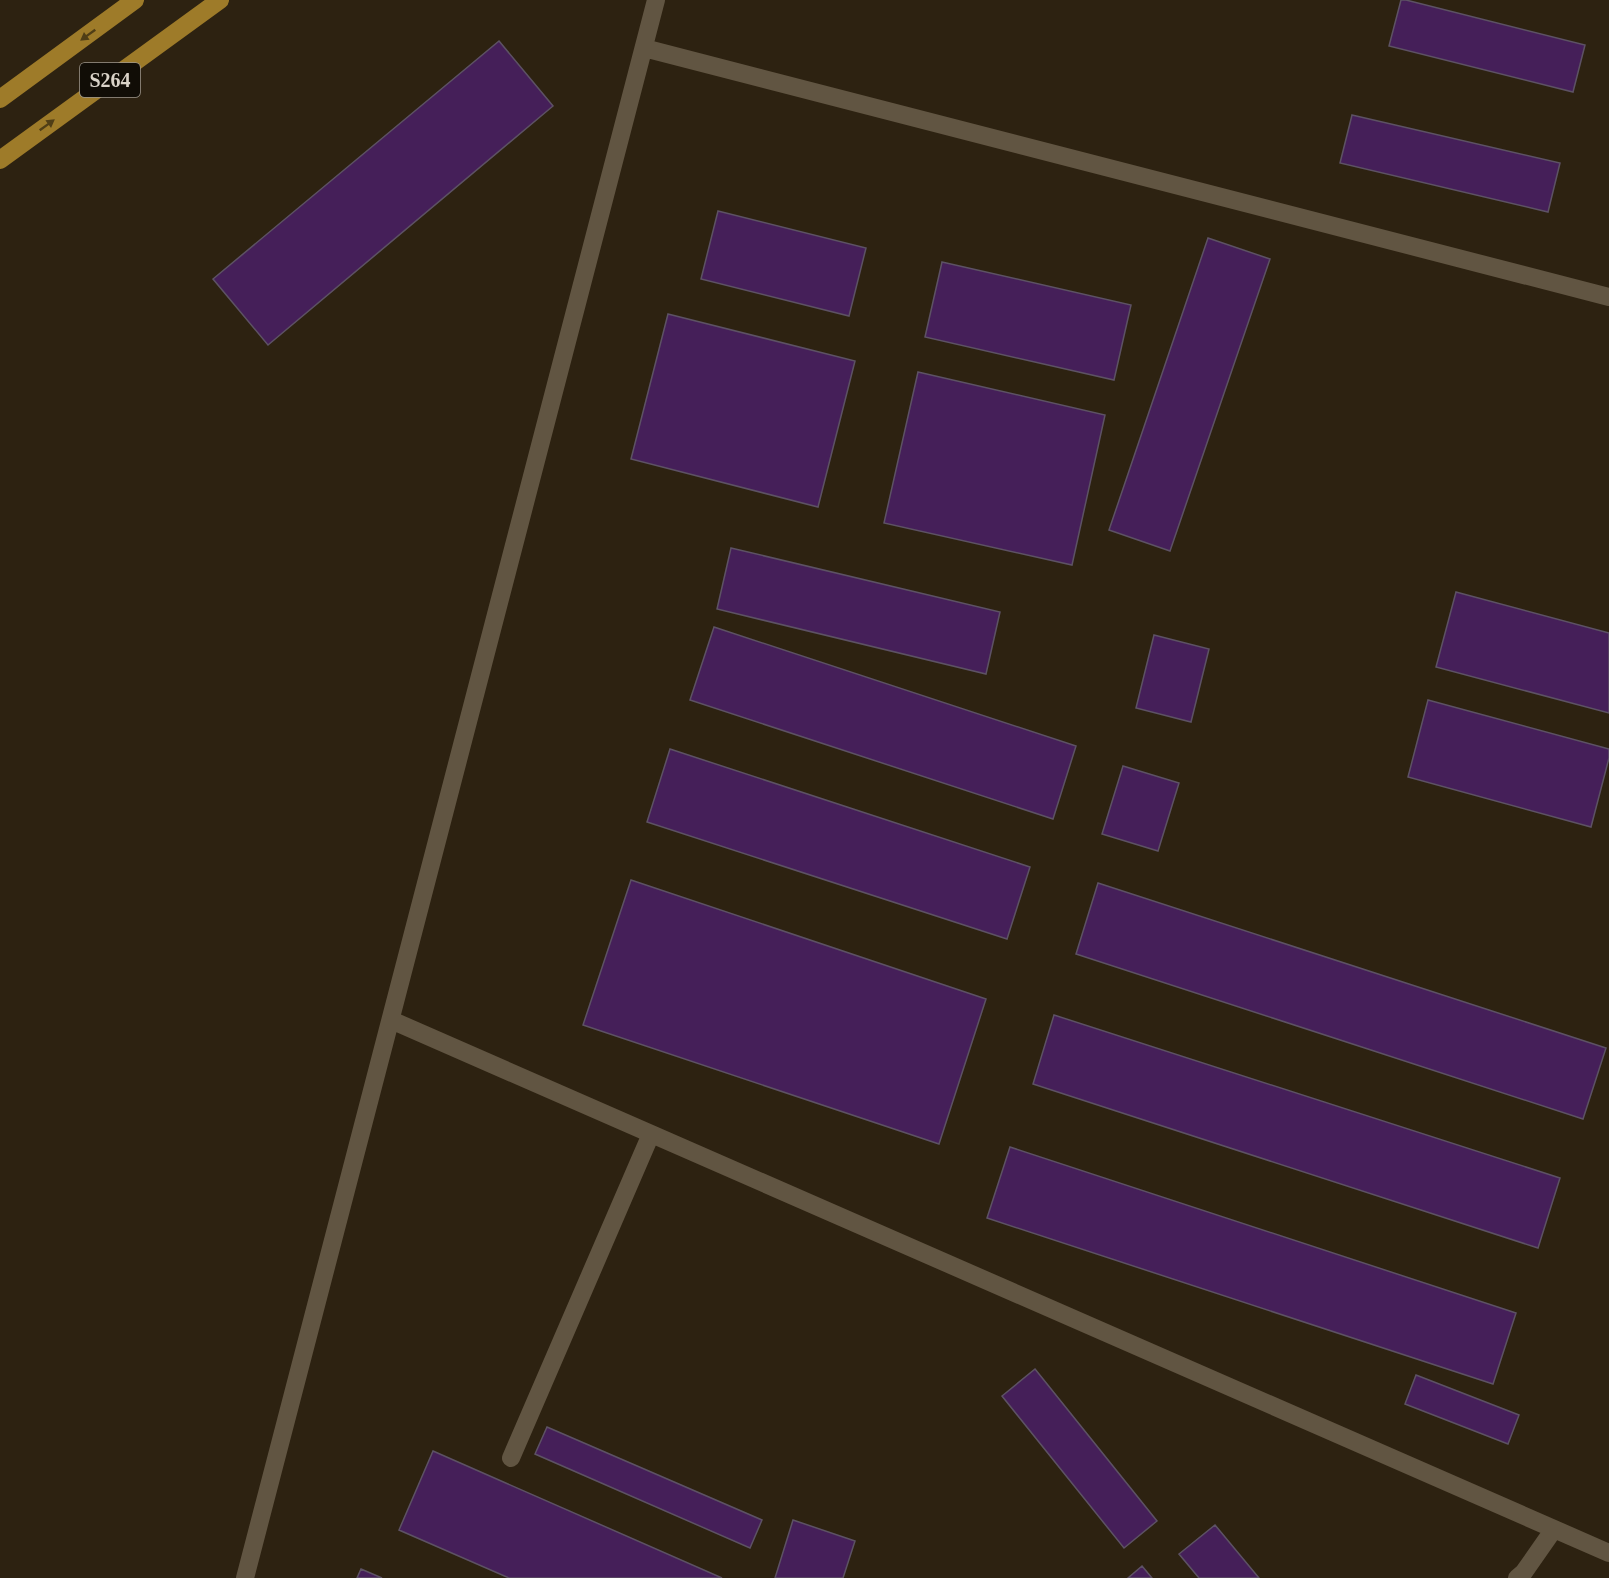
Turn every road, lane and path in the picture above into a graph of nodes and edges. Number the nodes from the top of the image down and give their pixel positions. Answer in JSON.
{"nodes":[{"id":1,"x":135,"y":0,"type":"edge"},
{"id":2,"x":220,"y":0,"type":"edge"},
{"id":3,"x":656,"y":0,"type":"edge"},
{"id":4,"x":644,"y":48,"type":"junction"},
{"id":5,"x":0,"y":99,"type":"edge"},
{"id":6,"x":0,"y":160,"type":"edge"},
{"id":7,"x":1609,"y":297,"type":"edge"},
{"id":8,"x":391,"y":1020,"type":"junction"},
{"id":9,"x":651,"y":1134,"type":"junction"},
{"id":10,"x":511,"y":1458,"type":"dead end"},
{"id":11,"x":1554,"y":1529,"type":"junction"},
{"id":12,"x":1609,"y":1553,"type":"edge"},
{"id":13,"x":245,"y":1578,"type":"edge"},
{"id":14,"x":1517,"y":1578,"type":"edge"}],
"edges":[{"from":1,"to":5,"type":"main road","number":"S264","one_way":true},
{"from":6,"to":2,"type":"main road","number":"S264","one_way":true},
{"from":3,"to":4,"type":"street"},
{"from":4,"to":7,"type":"street"},
{"from":4,"to":8,"type":"street"},
{"from":8,"to":9,"type":"street"},
{"from":8,"to":13,"type":"street"},
{"from":9,"to":10,"type":"street"},
{"from":9,"to":11,"type":"street"},
{"from":11,"to":12,"type":"street"},
{"from":11,"to":14,"type":"street"}]}
